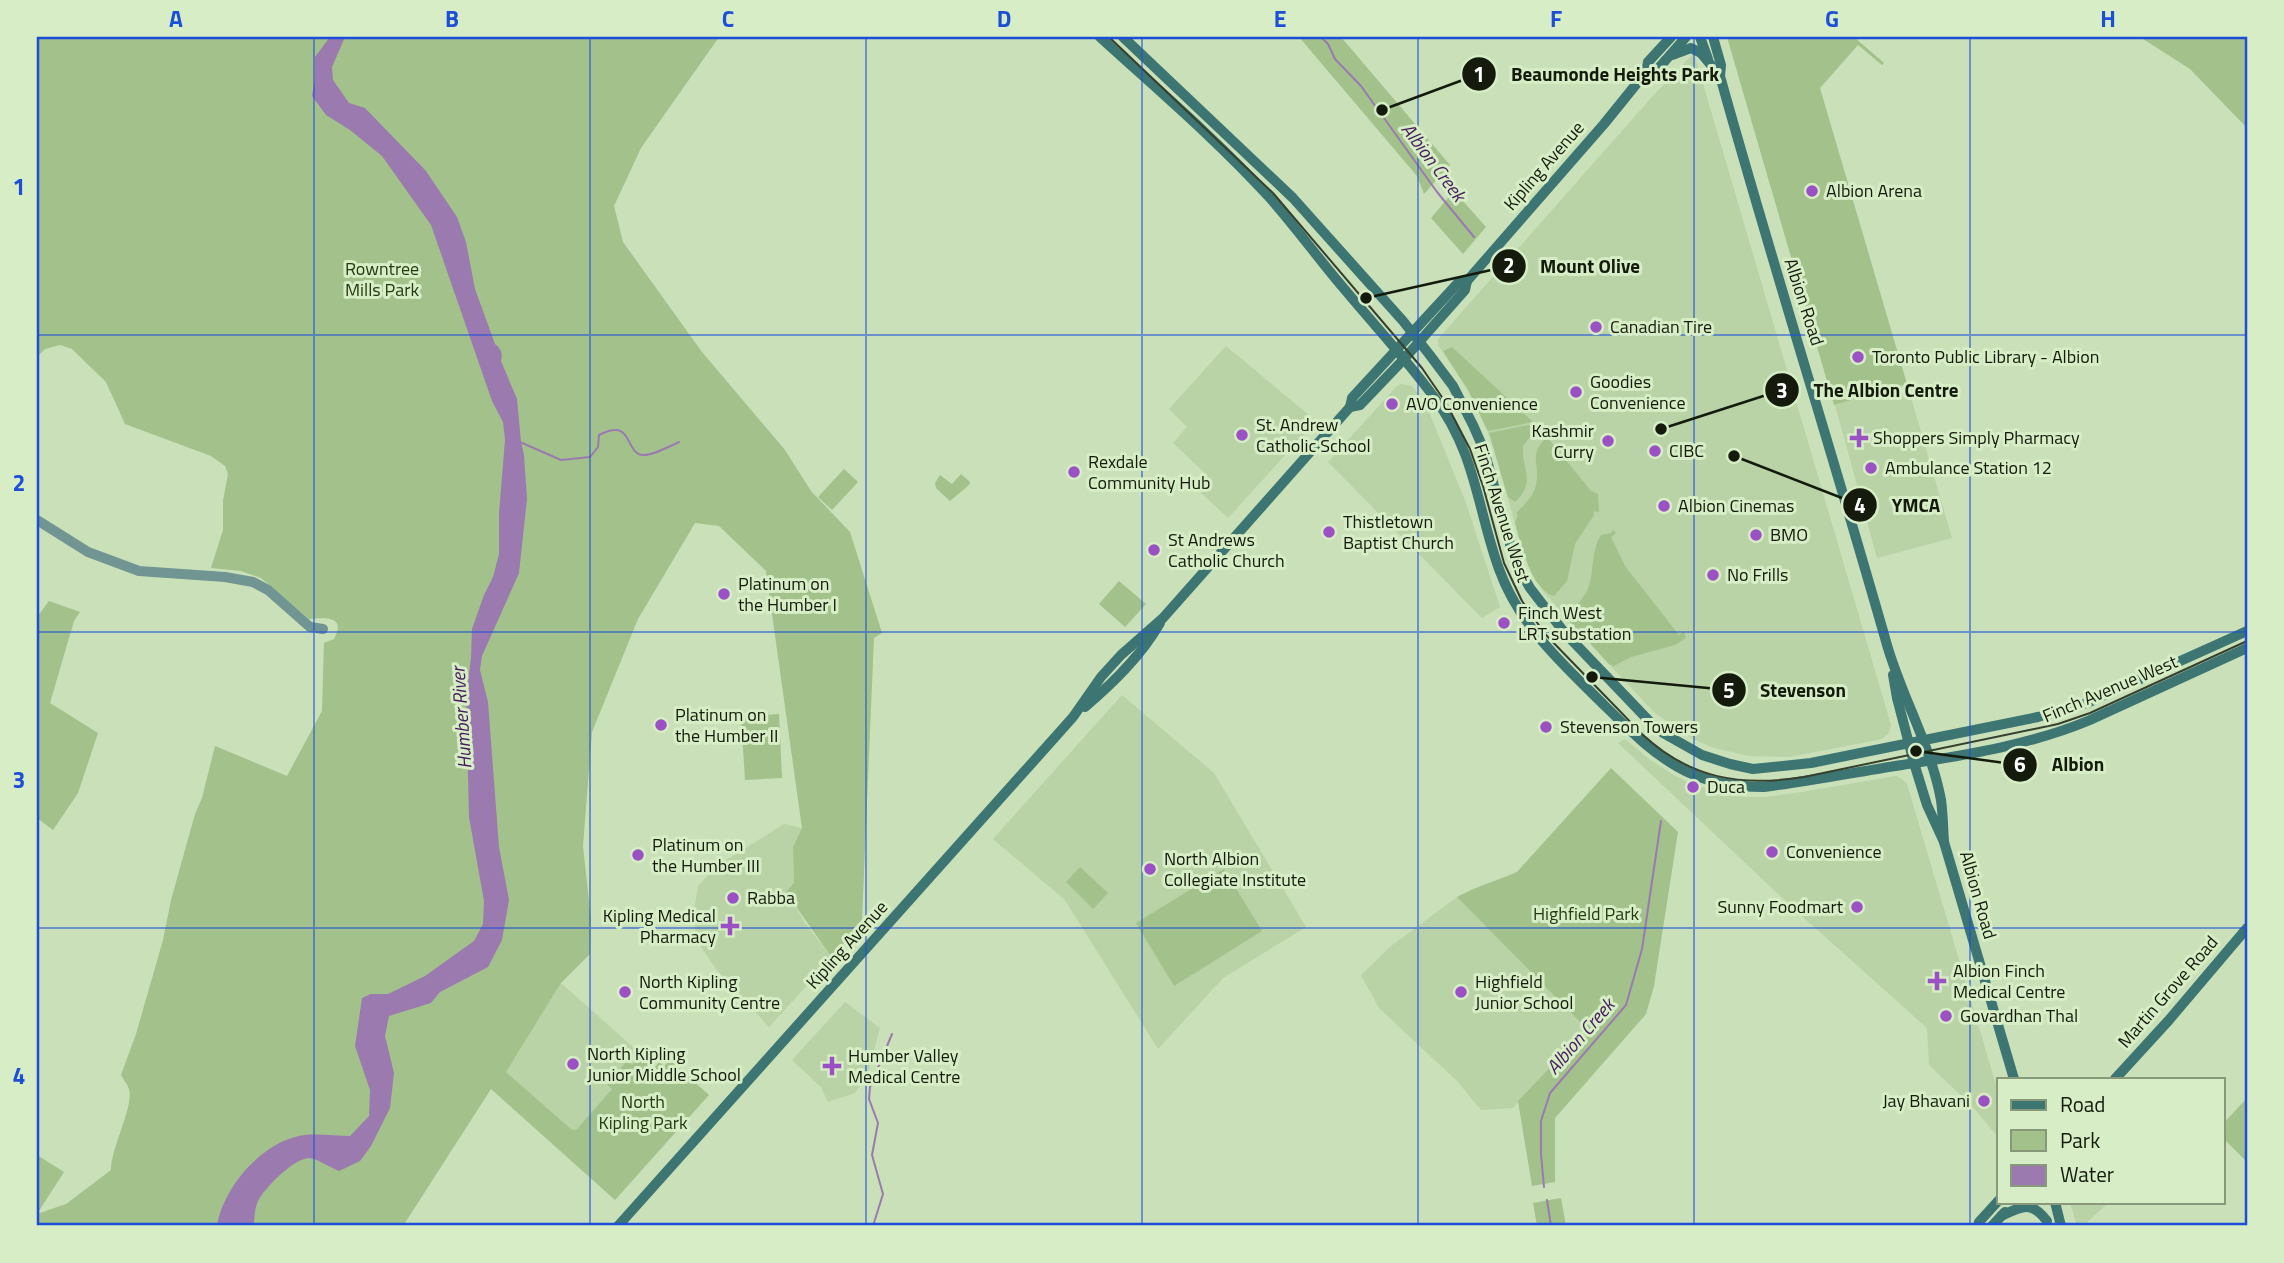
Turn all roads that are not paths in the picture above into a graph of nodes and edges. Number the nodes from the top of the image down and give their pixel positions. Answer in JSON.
{"nodes":[{"id":1,"x":1100,"y":37,"type":"edge"},
{"id":2,"x":1123,"y":37,"type":"edge"},
{"id":3,"x":1671,"y":37,"type":"edge"},
{"id":4,"x":1686,"y":37,"type":"edge"},
{"id":5,"x":1700,"y":37,"type":"edge"},
{"id":6,"x":1713,"y":37,"type":"edge"},
{"id":7,"x":1669,"y":56,"type":"junction"},
{"id":8,"x":1711,"y":65,"type":"junction"},
{"id":9,"x":1646,"y":72,"type":"junction"},
{"id":10,"x":1720,"y":76,"type":"junction"},
{"id":11,"x":1416,"y":337,"type":"junction"},
{"id":12,"x":1396,"y":349,"type":"junction"},
{"id":13,"x":1404,"y":359,"type":"junction"},
{"id":14,"x":1350,"y":407,"type":"junction"},
{"id":15,"x":37,"y":520,"type":"edge"},
{"id":16,"x":323,"y":629,"type":"dead end"},
{"id":17,"x":2247,"y":631,"type":"edge"},
{"id":18,"x":2247,"y":648,"type":"edge"},
{"id":19,"x":1891,"y":658,"type":"junction"},
{"id":20,"x":1922,"y":740,"type":"junction"},
{"id":21,"x":1908,"y":742,"type":"junction"},
{"id":22,"x":1929,"y":761,"type":"junction"},
{"id":23,"x":1914,"y":763,"type":"junction"},
{"id":24,"x":1944,"y":842,"type":"junction"},
{"id":25,"x":2247,"y":928,"type":"edge"},
{"id":26,"x":2014,"y":1078,"type":"edge"},
{"id":27,"x":2116,"y":1078,"type":"edge"},
{"id":28,"x":1997,"y":1202,"type":"edge"},
{"id":29,"x":2012,"y":1204,"type":"edge"},
{"id":30,"x":2042,"y":1204,"type":"edge"},
{"id":31,"x":2056,"y":1204,"type":"edge"},
{"id":32,"x":2001,"y":1216,"type":"junction"},
{"id":33,"x":2047,"y":1224,"type":"edge"},
{"id":34,"x":618,"y":1226,"type":"edge"},
{"id":35,"x":1978,"y":1226,"type":"edge"},
{"id":36,"x":1992,"y":1226,"type":"edge"},
{"id":37,"x":2062,"y":1226,"type":"edge"}],
"edges":[{"from":1,"to":12,"type":"main road","name":"Finch Avenue West"},
{"from":2,"to":11,"type":"main road","name":"Finch Avenue West"},
{"from":3,"to":9,"type":"main road","name":"Kipling Avenue"},
{"from":4,"to":7,"type":"main road","name":"Kipling Avenue"},
{"from":5,"to":8,"type":"main road","name":"Albion Road"},
{"from":6,"to":10,"type":"main road","name":"Albion Road"},
{"from":7,"to":8,"type":"main road"},
{"from":7,"to":9,"type":"main road","name":"Kipling Avenue"},
{"from":8,"to":10,"type":"main road","name":"Albion Road"},
{"from":9,"to":11,"type":"main road","name":"Kipling Avenue"},
{"from":10,"to":19,"type":"main road","name":"Albion Road"},
{"from":11,"to":12,"type":"main road","name":"Kipling Avenue"},
{"from":11,"to":13,"type":"main road","name":"Kipling Avenue"},
{"from":11,"to":21,"type":"main road","name":"Finch Avenue West"},
{"from":12,"to":13,"type":"main road","name":"Finch Avenue West"},
{"from":12,"to":14,"type":"main road","name":"Kipling Avenue"},
{"from":13,"to":14,"type":"main road","name":"Kipling Avenue"},
{"from":13,"to":23,"type":"main road","name":"Finch Avenue West"},
{"from":14,"to":34,"type":"main road","name":"Kipling Avenue"},
{"from":15,"to":16,"type":"street"},
{"from":17,"to":20,"type":"main road","name":"Finch Avenue West"},
{"from":18,"to":22,"type":"main road","name":"Finch Avenue West"},
{"from":19,"to":20,"type":"main road","name":"Albion Road"},
{"from":19,"to":21,"type":"main road","name":"Albion Road"},
{"from":20,"to":21,"type":"main road","name":"Finch Avenue West"},
{"from":20,"to":22,"type":"main road","name":"Albion Road"},
{"from":21,"to":23,"type":"main road","name":"Albion Road"},
{"from":22,"to":23,"type":"main road","name":"Finch Avenue West"},
{"from":22,"to":24,"type":"main road","name":"Albion Road"},
{"from":23,"to":24,"type":"main road","name":"Albion Road"},
{"from":24,"to":26,"type":"main road","name":"Albion Road"},
{"from":25,"to":27,"type":"main road","name":"Martin Grove Road"},
{"from":28,"to":35,"type":"main road"},
{"from":29,"to":32,"type":"main road"},
{"from":30,"to":33,"type":"main road"},
{"from":31,"to":37,"type":"main road"},
{"from":32,"to":33,"type":"main road"},
{"from":32,"to":36,"type":"main road"}]}
